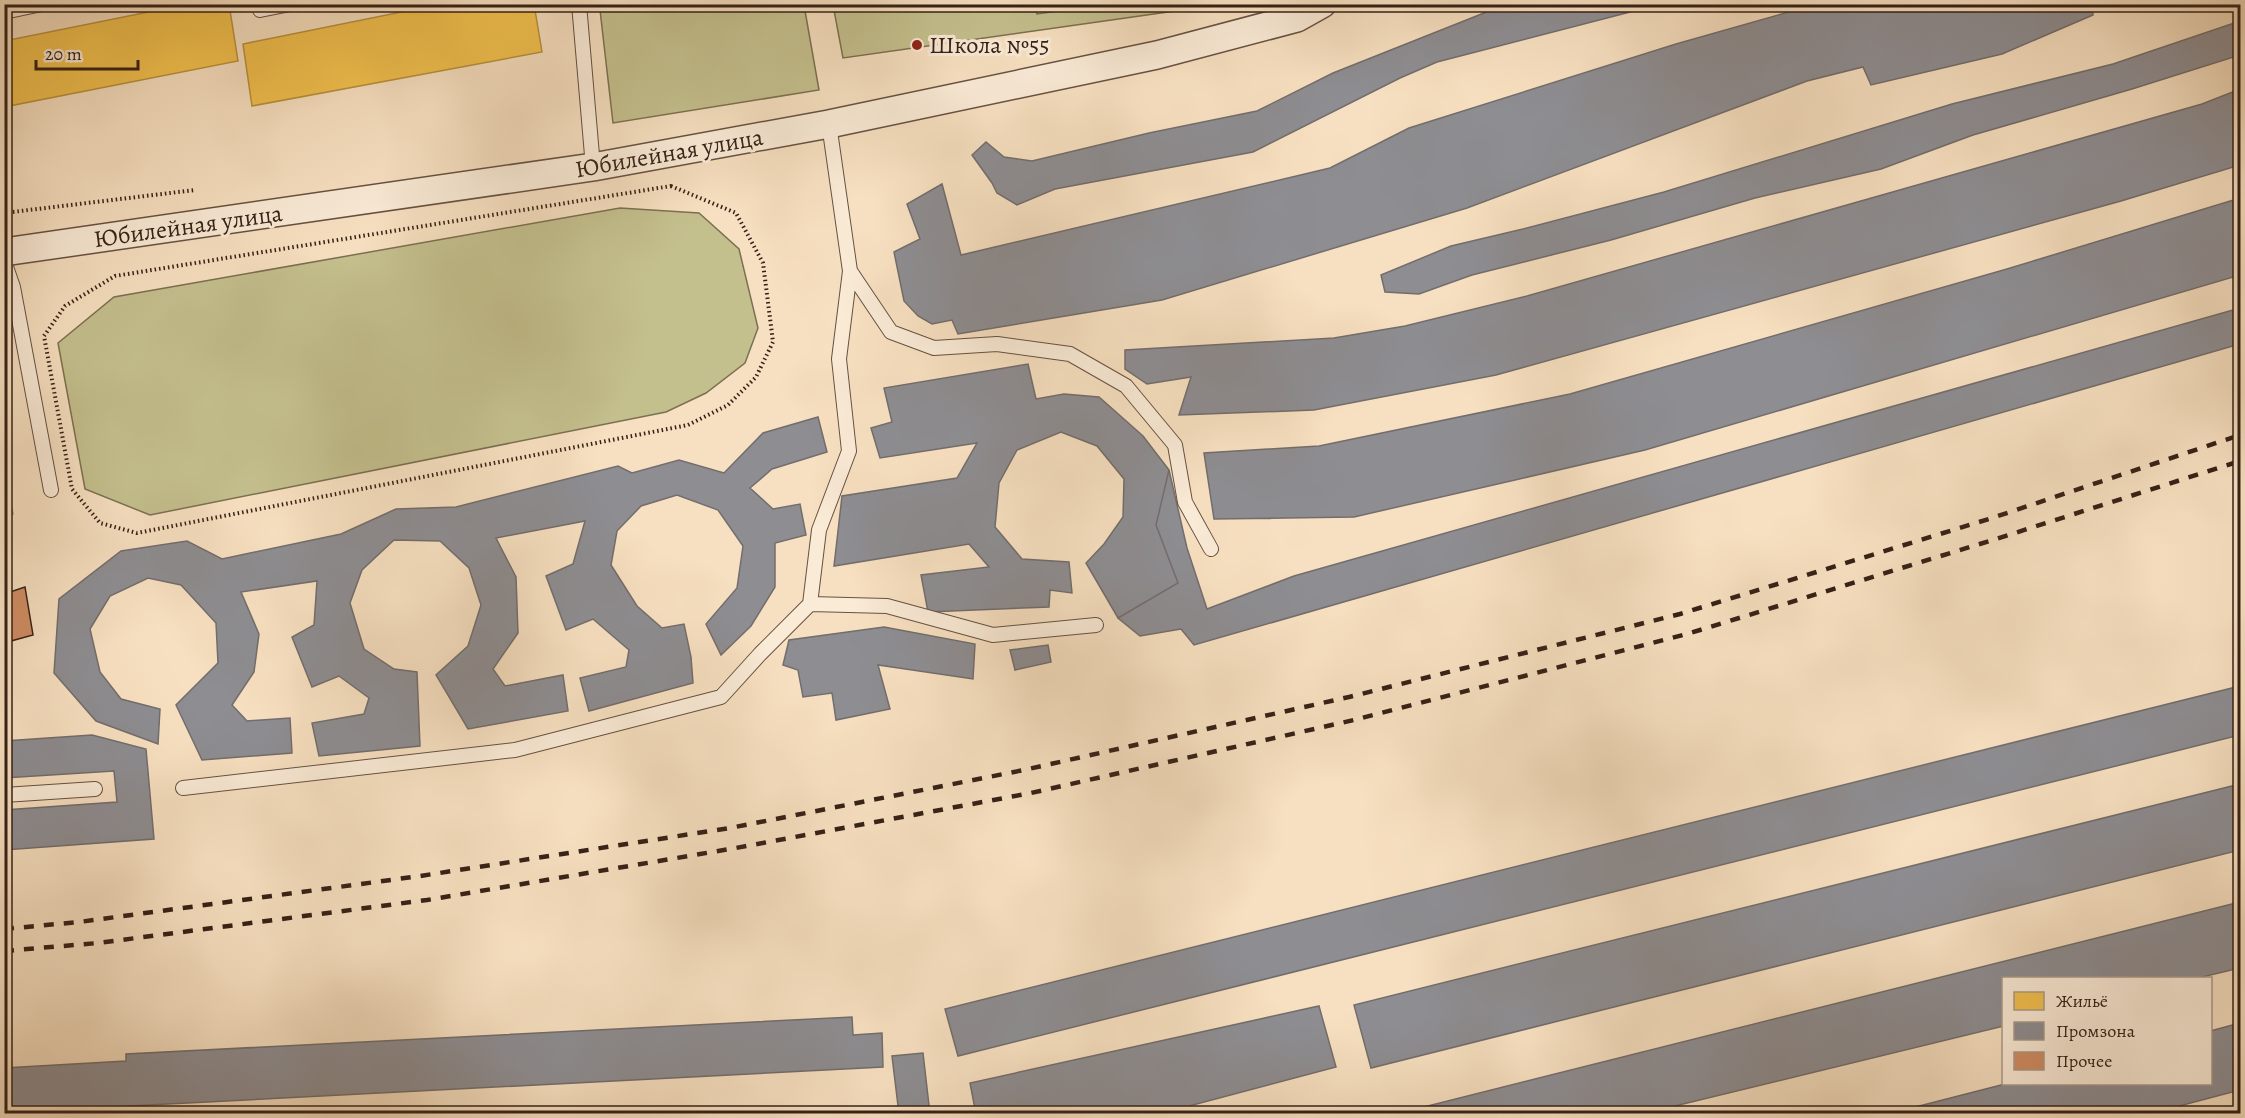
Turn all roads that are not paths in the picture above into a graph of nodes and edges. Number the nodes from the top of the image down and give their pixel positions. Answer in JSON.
{"nodes":[{"id":1,"x":42,"y":4,"type":"edge"},
{"id":2,"x":259,"y":4,"type":"edge"},
{"id":3,"x":290,"y":4,"type":"edge"},
{"id":4,"x":579,"y":4,"type":"edge"},
{"id":5,"x":1322,"y":4,"type":"edge"},
{"id":6,"x":4,"y":12,"type":"edge"},
{"id":7,"x":829,"y":124,"type":"junction"},
{"id":8,"x":592,"y":167,"type":"junction"},
{"id":9,"x":4,"y":252,"type":"edge"},
{"id":10,"x":4,"y":261,"type":"edge"},
{"id":11,"x":850,"y":270,"type":"junction"},
{"id":12,"x":51,"y":490,"type":"dead end"},
{"id":13,"x":1211,"y":549,"type":"dead end"},
{"id":14,"x":810,"y":604,"type":"junction"},
{"id":15,"x":1096,"y":625,"type":"dead end"},
{"id":16,"x":183,"y":788,"type":"dead end"},
{"id":17,"x":95,"y":789,"type":"dead end"},
{"id":18,"x":4,"y":795,"type":"edge"}],
"edges":[{"from":1,"to":6,"type":"lane"},
{"from":2,"to":3,"type":"lane"},
{"from":4,"to":8,"type":"lane"},
{"from":5,"to":7,"type":"street","name":"Юбилейная улица"},
{"from":7,"to":8,"type":"street","name":"Юбилейная улица"},
{"from":7,"to":11,"type":"lane"},
{"from":8,"to":9,"type":"street","name":"Юбилейная улица"},
{"from":10,"to":12,"type":"lane"},
{"from":11,"to":13,"type":"lane"},
{"from":11,"to":14,"type":"lane"},
{"from":14,"to":15,"type":"lane"},
{"from":14,"to":16,"type":"lane"},
{"from":17,"to":18,"type":"lane"}]}
